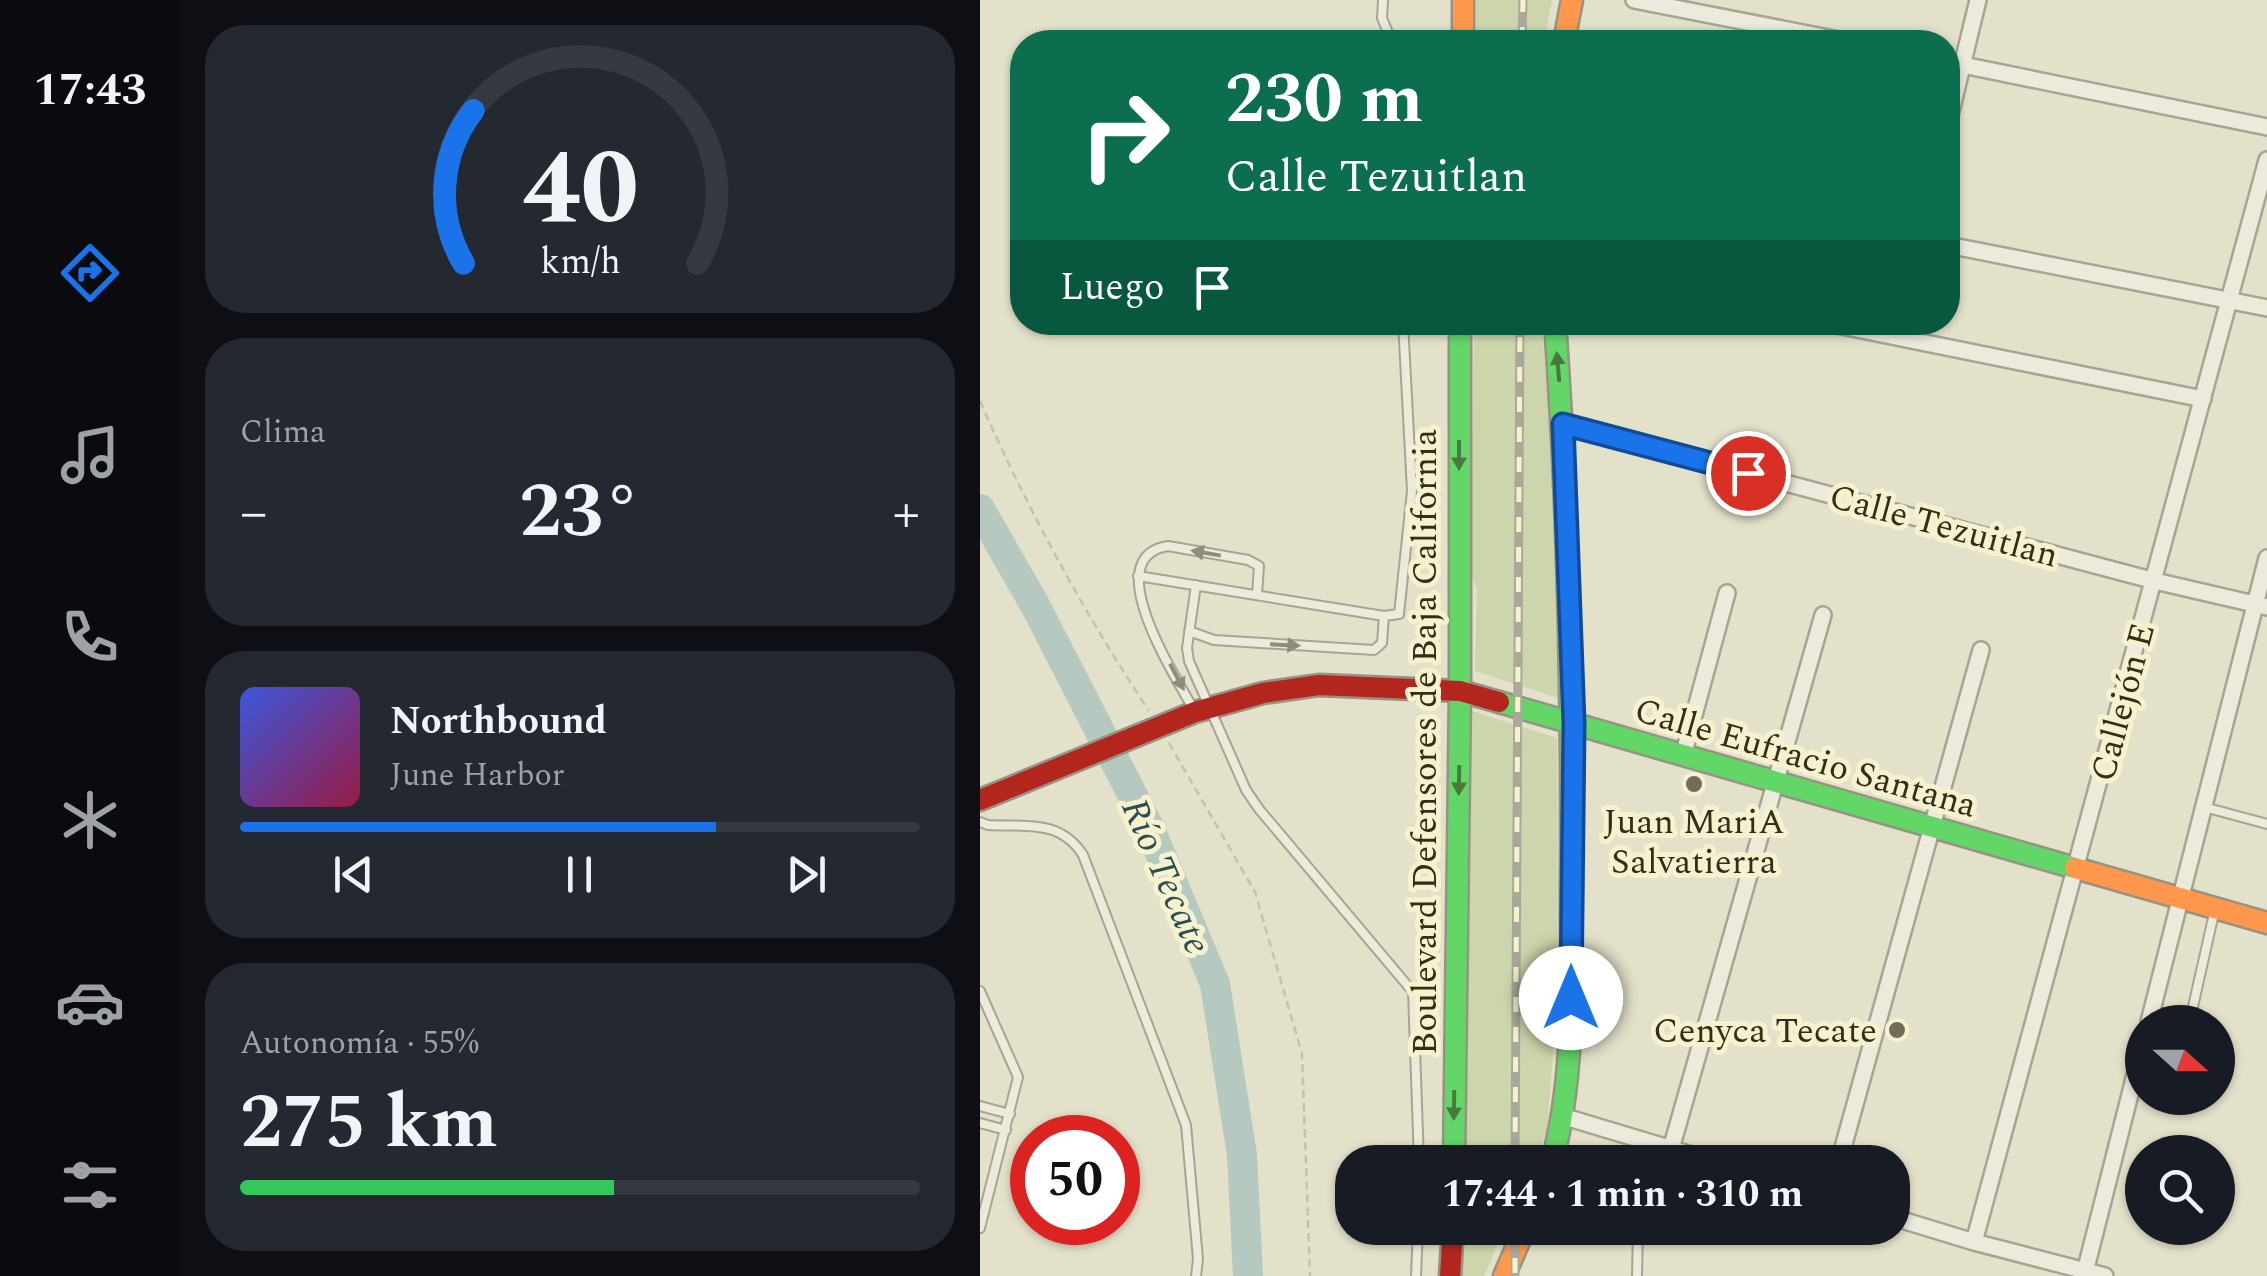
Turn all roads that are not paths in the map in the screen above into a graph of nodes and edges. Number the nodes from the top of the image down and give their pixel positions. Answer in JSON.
{"nodes":[{"id":1,"x":1384,"y":0,"type":"edge"},
{"id":2,"x":1464,"y":0,"type":"edge"},
{"id":3,"x":1572,"y":0,"type":"edge"},
{"id":4,"x":1634,"y":0,"type":"edge"},
{"id":5,"x":1978,"y":0,"type":"edge"},
{"id":6,"x":1387,"y":30,"type":"edge"},
{"id":7,"x":1463,"y":30,"type":"edge"},
{"id":8,"x":1566,"y":30,"type":"edge"},
{"id":9,"x":1788,"y":30,"type":"edge"},
{"id":10,"x":1960,"y":50,"type":"edge"},
{"id":11,"x":1960,"y":65,"type":"edge"},
{"id":12,"x":2267,"y":128,"type":"edge"},
{"id":13,"x":2267,"y":160,"type":"edge"},
{"id":14,"x":1960,"y":247,"type":"edge"},
{"id":15,"x":2228,"y":300,"type":"junction"},
{"id":16,"x":2267,"y":308,"type":"edge"},
{"id":17,"x":1404,"y":335,"type":"edge"},
{"id":18,"x":1460,"y":335,"type":"edge"},
{"id":19,"x":1555,"y":335,"type":"edge"},
{"id":20,"x":1920,"y":335,"type":"edge"},
{"id":21,"x":2203,"y":399,"type":"junction"},
{"id":22,"x":1563,"y":424,"type":"junction"},
{"id":23,"x":2267,"y":558,"type":"edge"},
{"id":24,"x":1138,"y":576,"type":"junction"},
{"id":25,"x":2155,"y":581,"type":"junction"},
{"id":26,"x":1196,"y":585,"type":"junction"},
{"id":27,"x":1727,"y":593,"type":"dead end"},
{"id":28,"x":1257,"y":595,"type":"junction"},
{"id":29,"x":2261,"y":605,"type":"edge"},
{"id":30,"x":1824,"y":615,"type":"dead end"},
{"id":31,"x":1384,"y":616,"type":"junction"},
{"id":32,"x":1189,"y":631,"type":"junction"},
{"id":33,"x":1981,"y":650,"type":"dead end"},
{"id":34,"x":1460,"y":692,"type":"junction"},
{"id":35,"x":1201,"y":710,"type":"junction"},
{"id":36,"x":1574,"y":723,"type":"junction"},
{"id":37,"x":1683,"y":756,"type":"junction"},
{"id":38,"x":1775,"y":784,"type":"junction"},
{"id":39,"x":980,"y":800,"type":"edge"},
{"id":40,"x":2204,"y":807,"type":"junction"},
{"id":41,"x":980,"y":822,"type":"edge"},
{"id":42,"x":2267,"y":824,"type":"edge"},
{"id":43,"x":1932,"y":828,"type":"junction"},
{"id":44,"x":2077,"y":870,"type":"junction"},
{"id":45,"x":2180,"y":899,"type":"junction"},
{"id":46,"x":2215,"y":909,"type":"junction"},
{"id":47,"x":2267,"y":924,"type":"edge"},
{"id":48,"x":980,"y":991,"type":"edge"},
{"id":49,"x":2152,"y":1005,"type":"edge"},
{"id":50,"x":2193,"y":1005,"type":"edge"},
{"id":51,"x":980,"y":1106,"type":"edge"},
{"id":52,"x":1010,"y":1114,"type":"junction"},
{"id":53,"x":2125,"y":1114,"type":"edge"},
{"id":54,"x":1562,"y":1116,"type":"junction"},
{"id":55,"x":980,"y":1123,"type":"edge"},
{"id":56,"x":1006,"y":1130,"type":"junction"},
{"id":57,"x":1638,"y":1140,"type":"junction"},
{"id":58,"x":1418,"y":1145,"type":"edge"},
{"id":59,"x":1454,"y":1145,"type":"edge"},
{"id":60,"x":1556,"y":1145,"type":"edge"},
{"id":61,"x":1638,"y":1145,"type":"edge"},
{"id":62,"x":1656,"y":1145,"type":"edge"},
{"id":63,"x":1672,"y":1145,"type":"edge"},
{"id":64,"x":1844,"y":1145,"type":"edge"},
{"id":65,"x":1910,"y":1222,"type":"edge"},
{"id":66,"x":980,"y":1228,"type":"edge"},
{"id":67,"x":1974,"y":1242,"type":"junction"},
{"id":68,"x":1417,"y":1245,"type":"edge"},
{"id":69,"x":1452,"y":1245,"type":"edge"},
{"id":70,"x":1517,"y":1245,"type":"edge"},
{"id":71,"x":1638,"y":1245,"type":"edge"},
{"id":72,"x":2085,"y":1273,"type":"edge"},
{"id":73,"x":1196,"y":1276,"type":"edge"},
{"id":74,"x":1416,"y":1276,"type":"edge"},
{"id":75,"x":1450,"y":1276,"type":"edge"},
{"id":76,"x":1504,"y":1276,"type":"edge"},
{"id":77,"x":1637,"y":1276,"type":"edge"},
{"id":78,"x":2104,"y":1276,"type":"edge"}],
"edges":[{"from":1,"to":6,"type":"lane"},
{"from":2,"to":7,"type":"main road"},
{"from":3,"to":8,"type":"main road"},
{"from":4,"to":9,"type":"street"},
{"from":5,"to":10,"type":"street"},
{"from":11,"to":12,"type":"street"},
{"from":13,"to":15,"type":"street","name":"Callejón E"},
{"from":14,"to":15,"type":"street"},
{"from":15,"to":16,"type":"street"},
{"from":15,"to":21,"type":"street","name":"Callejón E"},
{"from":17,"to":31,"type":"lane"},
{"from":18,"to":34,"type":"main road","name":"Boulevard Defensores de Baja California","one_way":true},
{"from":22,"to":19,"type":"main road","one_way":true},
{"from":20,"to":21,"type":"street"},
{"from":21,"to":25,"type":"street","name":"Callejón E"},
{"from":22,"to":25,"type":"street","name":"Calle Tezuitlan"},
{"from":22,"to":36,"type":"main road"},
{"from":23,"to":29,"type":"street"},
{"from":24,"to":26,"type":"lane"},
{"from":28,"to":24,"type":"lane","one_way":true},
{"from":24,"to":35,"type":"lane","one_way":true},
{"from":25,"to":29,"type":"street","name":"Calle Tezuitlan"},
{"from":25,"to":44,"type":"street","name":"Callejón E"},
{"from":26,"to":28,"type":"lane"},
{"from":26,"to":32,"type":"lane"},
{"from":27,"to":37,"type":"street"},
{"from":28,"to":31,"type":"lane"},
{"from":29,"to":40,"type":"street"},
{"from":30,"to":38,"type":"street"},
{"from":32,"to":31,"type":"lane","one_way":true},
{"from":32,"to":35,"type":"lane"},
{"from":33,"to":43,"type":"street"},
{"from":34,"to":35,"type":"main road","name":"Calle Eufracio Santana"},
{"from":34,"to":36,"type":"main road","name":"Calle Eufracio Santana"},
{"from":34,"to":59,"type":"main road","name":"Boulevard Defensores de Baja California","one_way":true},
{"from":35,"to":39,"type":"main road","name":"Calle Eufracio Santana"},
{"from":35,"to":58,"type":"lane"},
{"from":36,"to":37,"type":"main road","name":"Calle Eufracio Santana"},
{"from":36,"to":54,"type":"main road"},
{"from":37,"to":38,"type":"main road","name":"Calle Eufracio Santana"},
{"from":38,"to":43,"type":"main road","name":"Calle Eufracio Santana"},
{"from":38,"to":63,"type":"street"},
{"from":40,"to":42,"type":"lane"},
{"from":40,"to":45,"type":"street"},
{"from":41,"to":73,"type":"lane"},
{"from":43,"to":44,"type":"main road","name":"Calle Eufracio Santana"},
{"from":43,"to":64,"type":"street"},
{"from":44,"to":45,"type":"main road","name":"Calle Eufracio Santana"},
{"from":44,"to":67,"type":"street","name":"Callejón E"},
{"from":45,"to":46,"type":"main road","name":"Calle Eufracio Santana"},
{"from":45,"to":49,"type":"street"},
{"from":46,"to":47,"type":"main road","name":"Calle Eufracio Santana"},
{"from":46,"to":50,"type":"lane"},
{"from":48,"to":52,"type":"lane"},
{"from":51,"to":52,"type":"lane"},
{"from":52,"to":56,"type":"lane"},
{"from":53,"to":72,"type":"street"},
{"from":54,"to":57,"type":"street"},
{"from":54,"to":60,"type":"main road"},
{"from":55,"to":56,"type":"lane"},
{"from":56,"to":66,"type":"lane"},
{"from":57,"to":61,"type":"lane"},
{"from":57,"to":62,"type":"street"},
{"from":65,"to":67,"type":"street"},
{"from":67,"to":72,"type":"street"},
{"from":68,"to":74,"type":"lane"},
{"from":69,"to":75,"type":"main road"},
{"from":70,"to":76,"type":"main road"},
{"from":71,"to":77,"type":"lane"},
{"from":72,"to":78,"type":"street"}]}
